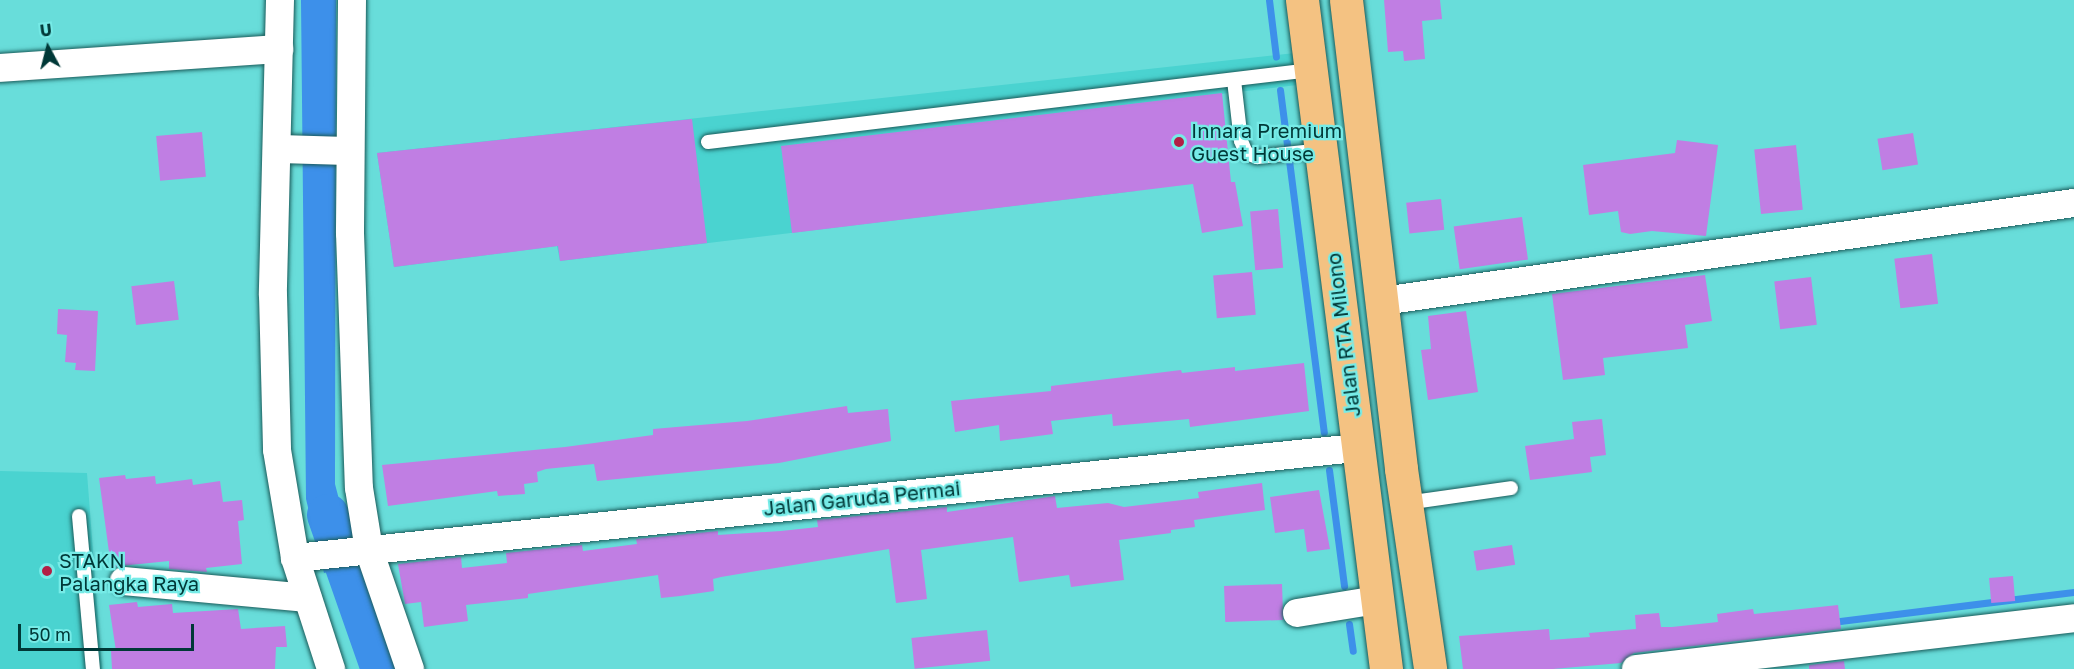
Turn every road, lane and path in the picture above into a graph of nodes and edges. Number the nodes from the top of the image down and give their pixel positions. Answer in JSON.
{"nodes":[{"id":1,"x":280,"y":0,"type":"edge"},
{"id":2,"x":352,"y":0,"type":"edge"},
{"id":3,"x":1302,"y":0,"type":"edge"},
{"id":4,"x":1346,"y":0,"type":"edge"},
{"id":5,"x":279,"y":49,"type":"junction"},
{"id":6,"x":0,"y":68,"type":"edge"},
{"id":7,"x":1311,"y":70,"type":"junction"},
{"id":8,"x":1234,"y":80,"type":"junction"},
{"id":9,"x":708,"y":142,"type":"dead end"},
{"id":10,"x":283,"y":149,"type":"junction"},
{"id":11,"x":1321,"y":150,"type":"junction"},
{"id":12,"x":344,"y":151,"type":"junction"},
{"id":13,"x":2074,"y":203,"type":"edge"},
{"id":14,"x":1382,"y":301,"type":"junction"},
{"id":15,"x":1356,"y":448,"type":"junction"},
{"id":16,"x":1511,"y":488,"type":"dead end"},
{"id":17,"x":1406,"y":503,"type":"junction"},
{"id":18,"x":79,"y":516,"type":"dead end"},
{"id":19,"x":359,"y":551,"type":"junction"},
{"id":20,"x":307,"y":557,"type":"junction"},
{"id":21,"x":124,"y":581,"type":"dead end"},
{"id":22,"x":306,"y":598,"type":"junction"},
{"id":23,"x":1377,"y":600,"type":"junction"},
{"id":24,"x":1297,"y":613,"type":"dead end"},
{"id":25,"x":2074,"y":618,"type":"edge"},
{"id":26,"x":1379,"y":668,"type":"edge"},
{"id":27,"x":93,"y":669,"type":"edge"},
{"id":28,"x":331,"y":669,"type":"edge"},
{"id":29,"x":410,"y":669,"type":"edge"},
{"id":30,"x":1430,"y":669,"type":"edge"},
{"id":31,"x":1636,"y":669,"type":"edge"}],
"edges":[{"from":1,"to":5,"type":"street"},
{"from":2,"to":12,"type":"street"},
{"from":3,"to":7,"type":"highway","name":"Jalan RTA Milono"},
{"from":4,"to":14,"type":"highway"},
{"from":5,"to":6,"type":"street"},
{"from":5,"to":10,"type":"street"},
{"from":7,"to":8,"type":"lane"},
{"from":7,"to":11,"type":"highway","name":"Jalan RTA Milono"},
{"from":8,"to":9,"type":"lane"},
{"from":8,"to":11,"type":"lane"},
{"from":10,"to":12,"type":"street"},
{"from":10,"to":20,"type":"street"},
{"from":11,"to":15,"type":"highway","name":"Jalan RTA Milono"},
{"from":12,"to":19,"type":"street"},
{"from":13,"to":14,"type":"street"},
{"from":14,"to":17,"type":"highway"},
{"from":15,"to":19,"type":"street","name":"Jalan Garuda Permai"},
{"from":15,"to":23,"type":"highway","name":"Jalan RTA Milono"},
{"from":16,"to":17,"type":"lane"},
{"from":17,"to":30,"type":"highway"},
{"from":18,"to":27,"type":"lane"},
{"from":19,"to":20,"type":"street","name":"Jalan Garuda Permai"},
{"from":19,"to":29,"type":"street"},
{"from":20,"to":22,"type":"street"},
{"from":21,"to":22,"type":"street"},
{"from":22,"to":28,"type":"street"},
{"from":23,"to":24,"type":"street"},
{"from":23,"to":26,"type":"highway","name":"Jalan RTA Milono"},
{"from":25,"to":31,"type":"street"}]}
